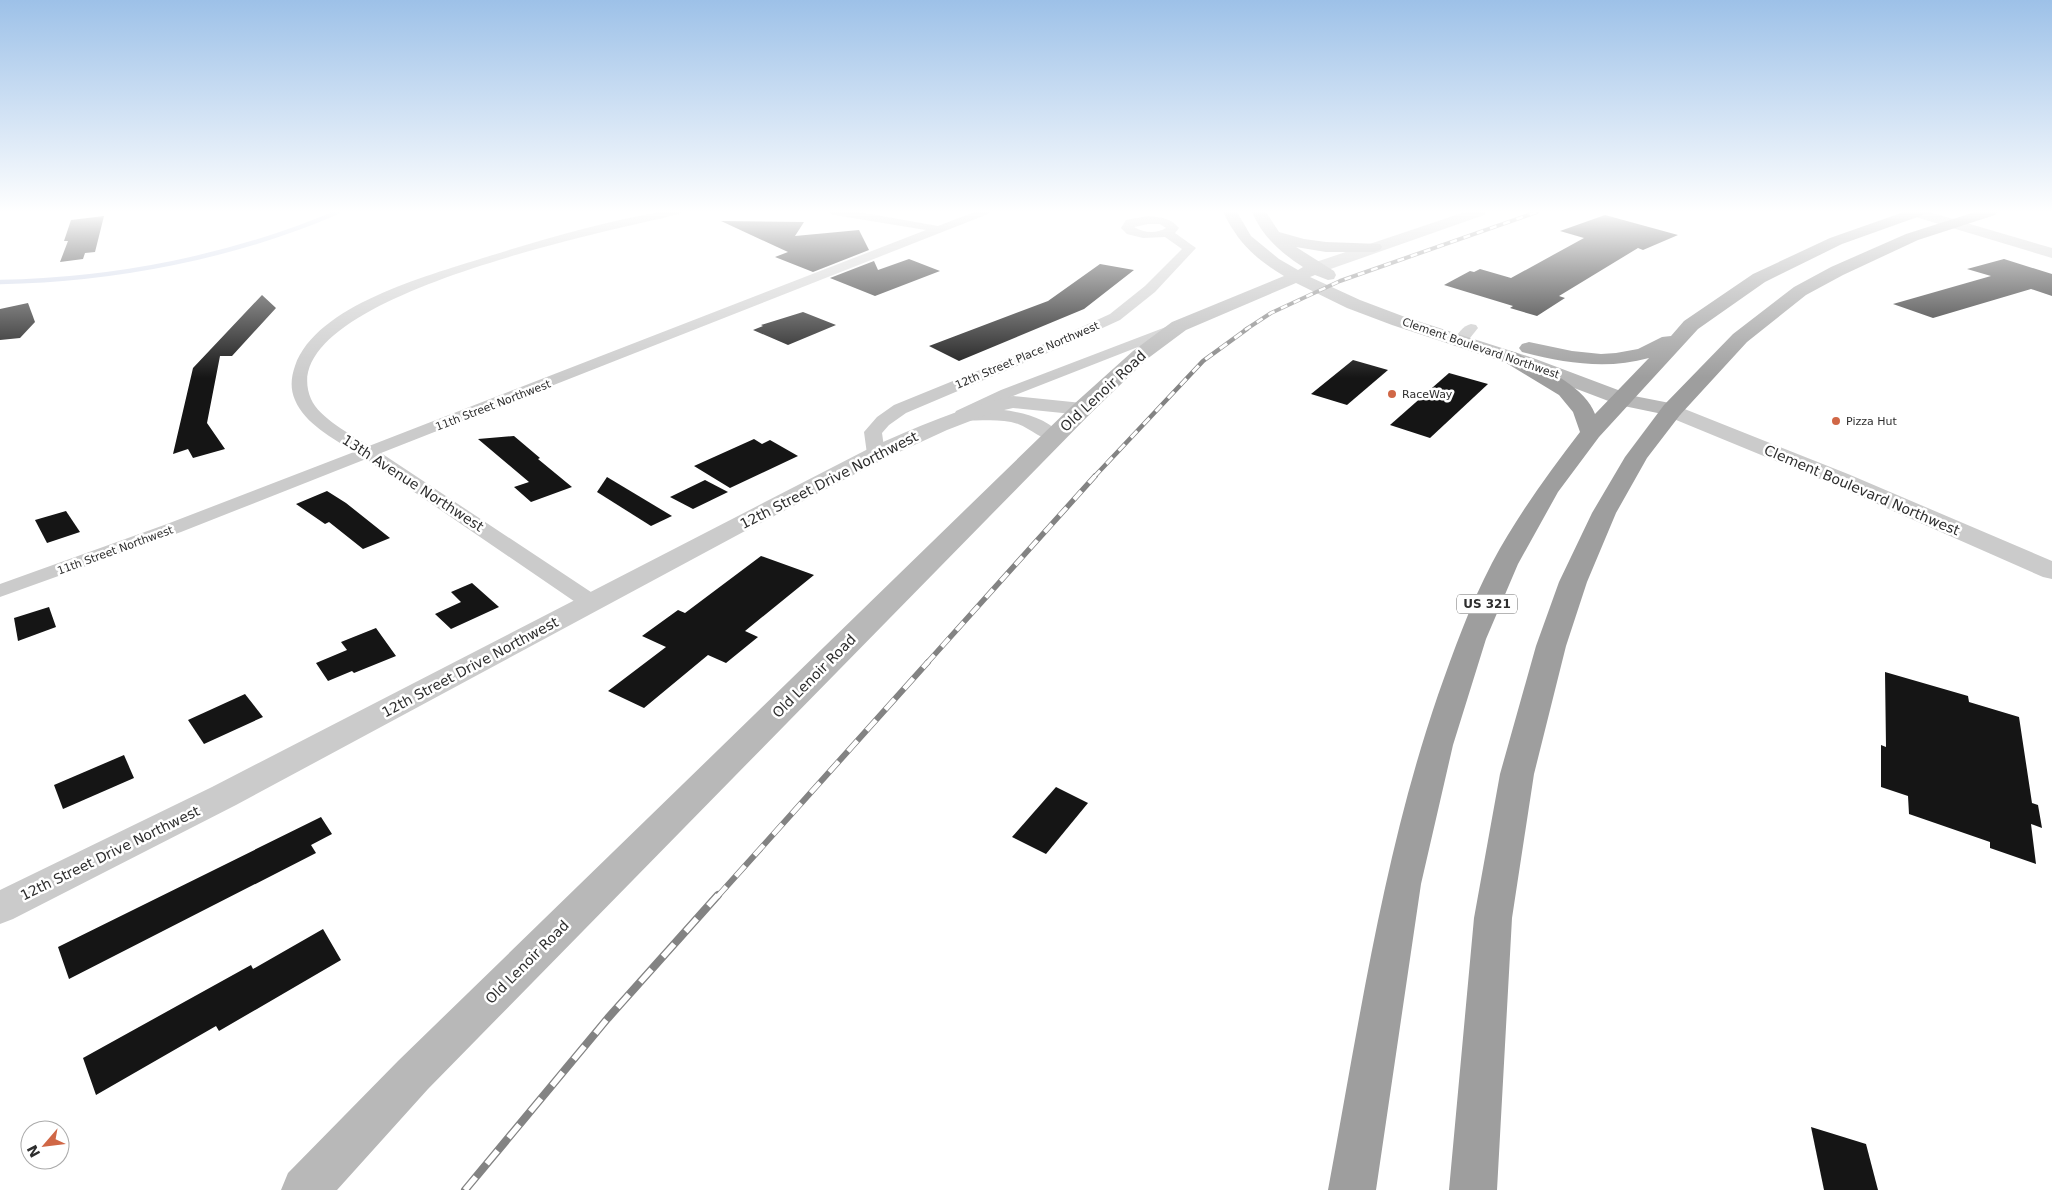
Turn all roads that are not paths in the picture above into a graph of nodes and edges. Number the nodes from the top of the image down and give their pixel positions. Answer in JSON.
{"nodes":[{"id":1,"x":468,"y":268,"type":"edge"},
{"id":2,"x":844,"y":268,"type":"edge"},
{"id":3,"x":1173,"y":268,"type":"edge"},
{"id":4,"x":1296,"y":268,"type":"edge"},
{"id":5,"x":1301,"y":268,"type":"edge"},
{"id":6,"x":1317,"y":268,"type":"edge"},
{"id":7,"x":1781,"y":268,"type":"edge"},
{"id":8,"x":1846,"y":268,"type":"edge"},
{"id":9,"x":1305,"y":272,"type":"junction"},
{"id":10,"x":1179,"y":326,"type":"junction"},
{"id":11,"x":1683,"y":333,"type":"junction"},
{"id":12,"x":1466,"y":334,"type":"junction"},
{"id":13,"x":1529,"y":348,"type":"junction"},
{"id":14,"x":1510,"y":357,"type":"junction"},
{"id":15,"x":1628,"y":392,"type":"junction"},
{"id":16,"x":1082,"y":409,"type":"junction"},
{"id":17,"x":1672,"y":410,"type":"junction"},
{"id":18,"x":948,"y":421,"type":"junction"},
{"id":19,"x":1591,"y":432,"type":"junction"},
{"id":20,"x":1054,"y":437,"type":"junction"},
{"id":21,"x":369,"y":453,"type":"junction"},
{"id":22,"x":876,"y":454,"type":"junction"},
{"id":23,"x":2052,"y":571,"type":"edge"},
{"id":24,"x":0,"y":591,"type":"edge"},
{"id":25,"x":592,"y":602,"type":"junction"},
{"id":26,"x":0,"y":908,"type":"edge"},
{"id":27,"x":305,"y":1190,"type":"edge"},
{"id":28,"x":1352,"y":1190,"type":"edge"},
{"id":29,"x":1473,"y":1190,"type":"edge"}],
"edges":[{"from":1,"to":21,"type":"street","name":"13th Avenue Northwest"},
{"from":2,"to":21,"type":"street","name":"11th Street Northwest"},
{"from":3,"to":22,"type":"street","name":"12th Street Place Northwest"},
{"from":4,"to":9,"type":"main road"},
{"from":5,"to":9,"type":"main road"},
{"from":6,"to":9,"type":"street"},
{"from":7,"to":11,"type":"highway","number":"US 321"},
{"from":8,"to":17,"type":"highway"},
{"from":9,"to":10,"type":"main road","name":"Old Lenoir Road"},
{"from":9,"to":12,"type":"main road","name":"Clement Boulevard Northwest"},
{"from":10,"to":16,"type":"main road","name":"Old Lenoir Road"},
{"from":10,"to":18,"type":"street","name":"12th Street Drive Northwest"},
{"from":11,"to":13,"type":"highway"},
{"from":11,"to":15,"type":"highway","number":"US 321"},
{"from":12,"to":13,"type":"main road","name":"Clement Boulevard Northwest"},
{"from":12,"to":14,"type":"main road","name":"Clement Boulevard Northwest"},
{"from":13,"to":15,"type":"main road","name":"Clement Boulevard Northwest"},
{"from":14,"to":15,"type":"main road","name":"Clement Boulevard Northwest"},
{"from":14,"to":19,"type":"highway"},
{"from":15,"to":17,"type":"main road","name":"Clement Boulevard Northwest"},
{"from":15,"to":19,"type":"highway","number":"US 321"},
{"from":16,"to":18,"type":"street"},
{"from":16,"to":20,"type":"main road","name":"Old Lenoir Road"},
{"from":17,"to":23,"type":"street","name":"Clement Boulevard Northwest"},
{"from":17,"to":29,"type":"highway"},
{"from":18,"to":20,"type":"street"},
{"from":18,"to":22,"type":"street","name":"12th Street Drive Northwest"},
{"from":19,"to":28,"type":"highway","number":"US 321"},
{"from":20,"to":27,"type":"main road","name":"Old Lenoir Road"},
{"from":21,"to":24,"type":"street","name":"11th Street Northwest"},
{"from":21,"to":25,"type":"street","name":"13th Avenue Northwest"},
{"from":22,"to":25,"type":"street","name":"12th Street Drive Northwest"},
{"from":25,"to":26,"type":"street","name":"12th Street Drive Northwest"}]}
